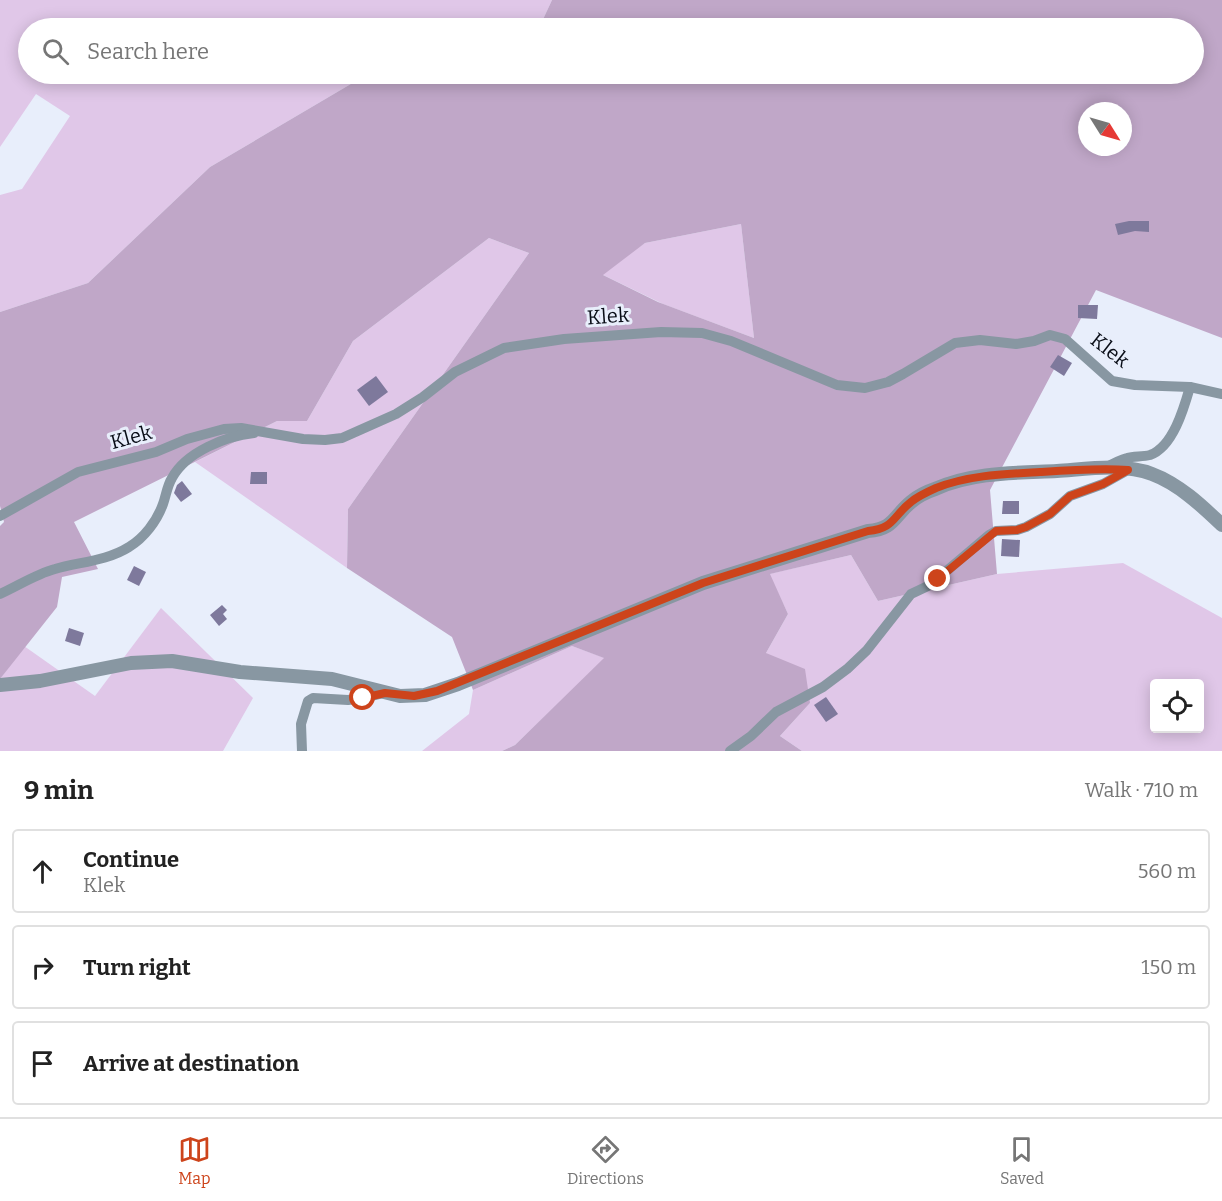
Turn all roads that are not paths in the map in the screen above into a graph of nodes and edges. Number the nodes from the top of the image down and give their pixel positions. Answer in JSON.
{"nodes":[{"id":1,"x":1190,"y":387,"type":"junction"},
{"id":2,"x":1222,"y":393,"type":"edge"},
{"id":3,"x":267,"y":432,"type":"junction"},
{"id":4,"x":1105,"y":468,"type":"junction"},
{"id":5,"x":1128,"y":470,"type":"junction"},
{"id":6,"x":0,"y":516,"type":"edge"},
{"id":7,"x":1222,"y":525,"type":"edge"},
{"id":8,"x":0,"y":594,"type":"edge"},
{"id":9,"x":0,"y":685,"type":"edge"},
{"id":10,"x":385,"y":693,"type":"junction"},
{"id":11,"x":302,"y":751,"type":"edge"},
{"id":12,"x":730,"y":751,"type":"edge"}],
"edges":[{"from":1,"to":2,"type":"street","name":"Klek"},
{"from":1,"to":3,"type":"street","name":"Klek"},
{"from":1,"to":4,"type":"street"},
{"from":3,"to":6,"type":"street","name":"Klek"},
{"from":3,"to":8,"type":"street"},
{"from":4,"to":5,"type":"street"},
{"from":4,"to":10,"type":"street"},
{"from":5,"to":7,"type":"street"},
{"from":5,"to":12,"type":"street"},
{"from":9,"to":10,"type":"street"},
{"from":10,"to":11,"type":"street"}]}
